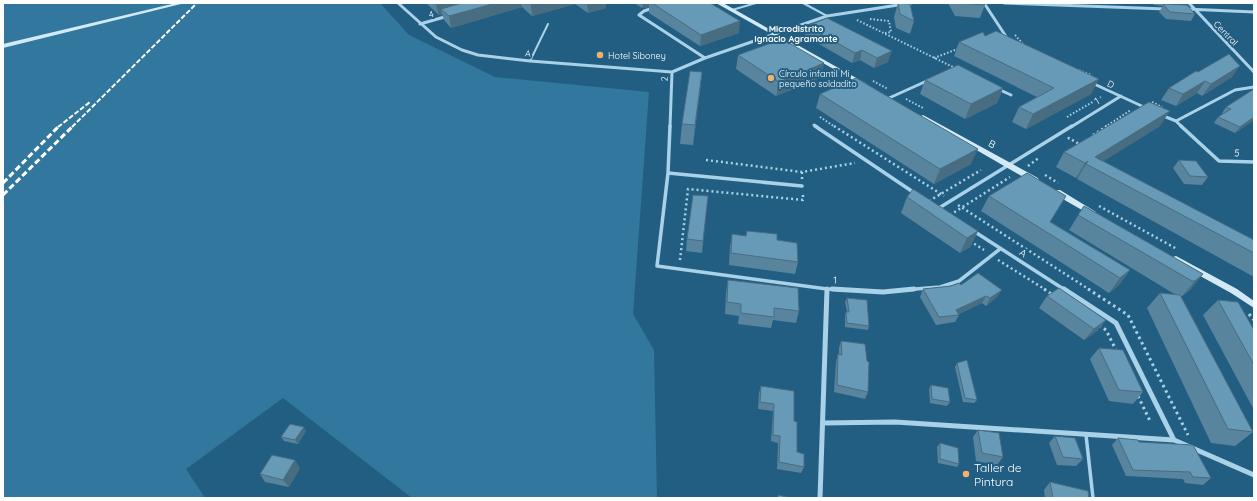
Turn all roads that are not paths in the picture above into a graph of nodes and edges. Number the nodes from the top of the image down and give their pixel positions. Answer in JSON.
{"nodes":[{"id":1,"x":182,"y":3,"type":"edge"},
{"id":2,"x":398,"y":3,"type":"edge"},
{"id":3,"x":719,"y":3,"type":"edge"},
{"id":4,"x":756,"y":3,"type":"edge"},
{"id":5,"x":803,"y":3,"type":"edge"},
{"id":6,"x":912,"y":3,"type":"edge"},
{"id":7,"x":984,"y":3,"type":"edge"},
{"id":8,"x":1004,"y":3,"type":"edge"},
{"id":9,"x":1189,"y":3,"type":"edge"},
{"id":10,"x":656,"y":7,"type":"edge"},
{"id":11,"x":1172,"y":9,"type":"edge"},
{"id":12,"x":1180,"y":9,"type":"edge"},
{"id":13,"x":732,"y":10,"type":"junction"},
{"id":14,"x":1195,"y":10,"type":"junction"},
{"id":15,"x":1254,"y":12,"type":"edge"},
{"id":16,"x":449,"y":16,"type":"edge"},
{"id":17,"x":827,"y":16,"type":"junction"},
{"id":18,"x":420,"y":24,"type":"junction"},
{"id":19,"x":548,"y":24,"type":"dead end"},
{"id":20,"x":774,"y":34,"type":"junction"},
{"id":21,"x":1010,"y":41,"type":"edge"},
{"id":22,"x":3,"y":46,"type":"edge"},
{"id":23,"x":705,"y":58,"type":"junction"},
{"id":24,"x":530,"y":61,"type":"junction"},
{"id":25,"x":672,"y":72,"type":"junction"},
{"id":26,"x":1254,"y":72,"type":"edge"},
{"id":27,"x":933,"y":78,"type":"edge"},
{"id":28,"x":1088,"y":81,"type":"edge"},
{"id":29,"x":869,"y":87,"type":"edge"},
{"id":30,"x":1254,"y":87,"type":"edge"},
{"id":31,"x":997,"y":88,"type":"edge"},
{"id":32,"x":882,"y":94,"type":"edge"},
{"id":33,"x":1010,"y":95,"type":"dead end"},
{"id":34,"x":1121,"y":96,"type":"junction"},
{"id":35,"x":889,"y":98,"type":"junction"},
{"id":36,"x":896,"y":102,"type":"edge"},
{"id":37,"x":1147,"y":108,"type":"edge"},
{"id":38,"x":1154,"y":112,"type":"edge"},
{"id":39,"x":917,"y":114,"type":"edge"},
{"id":40,"x":1176,"y":121,"type":"junction"},
{"id":41,"x":814,"y":125,"type":"dead end"},
{"id":42,"x":1254,"y":162,"type":"edge"},
{"id":43,"x":1010,"y":166,"type":"junction"},
{"id":44,"x":668,"y":173,"type":"junction"},
{"id":45,"x":1040,"y":183,"type":"edge"},
{"id":46,"x":802,"y":186,"type":"road end"},
{"id":47,"x":1047,"y":187,"type":"edge"},
{"id":48,"x":922,"y":198,"type":"edge"},
{"id":49,"x":934,"y":205,"type":"edge"},
{"id":50,"x":939,"y":208,"type":"junction"},
{"id":51,"x":1096,"y":214,"type":"edge"},
{"id":52,"x":950,"y":215,"type":"edge"},
{"id":53,"x":968,"y":228,"type":"edge"},
{"id":54,"x":1000,"y":249,"type":"junction"},
{"id":55,"x":1172,"y":256,"type":"edge"},
{"id":56,"x":657,"y":266,"type":"joint"},
{"id":57,"x":827,"y":289,"type":"junction"},
{"id":58,"x":1254,"y":305,"type":"edge"},
{"id":59,"x":823,"y":424,"type":"junction"},
{"id":60,"x":1086,"y":435,"type":"junction"},
{"id":61,"x":1174,"y":440,"type":"junction"},
{"id":62,"x":1254,"y":475,"type":"edge"},
{"id":63,"x":820,"y":498,"type":"edge"},
{"id":64,"x":1093,"y":498,"type":"edge"}],
"edges":[{"from":1,"to":22,"type":"street"},
{"from":2,"to":18,"type":"street","name":"A"},
{"from":3,"to":13,"type":"street"},
{"from":4,"to":13,"type":"lane"},
{"from":5,"to":17,"type":"lane"},
{"from":6,"to":17,"type":"street","name":"2"},
{"from":7,"to":21,"type":"street"},
{"from":8,"to":11,"type":"street"},
{"from":9,"to":14,"type":"street","name":"Central"},
{"from":10,"to":23,"type":"street"},
{"from":12,"to":14,"type":"street"},
{"from":13,"to":20,"type":"street"},
{"from":14,"to":15,"type":"street"},
{"from":14,"to":26,"type":"street","name":"Central"},
{"from":16,"to":18,"type":"street","name":"4"},
{"from":17,"to":20,"type":"street","name":"2"},
{"from":18,"to":24,"type":"street","name":"A"},
{"from":19,"to":24,"type":"lane"},
{"from":20,"to":23,"type":"street","name":"2"},
{"from":20,"to":29,"type":"street"},
{"from":23,"to":25,"type":"street","name":"2"},
{"from":24,"to":25,"type":"street","name":"A"},
{"from":25,"to":44,"type":"street","name":"2"},
{"from":27,"to":35,"type":"street"},
{"from":28,"to":34,"type":"street","name":"D"},
{"from":30,"to":40,"type":"street"},
{"from":31,"to":33,"type":"street"},
{"from":32,"to":35,"type":"street"},
{"from":34,"to":37,"type":"street","name":"D"},
{"from":34,"to":43,"type":"street","name":"1"},
{"from":35,"to":36,"type":"street"},
{"from":38,"to":40,"type":"street"},
{"from":39,"to":43,"type":"street","name":"B"},
{"from":40,"to":42,"type":"street","name":"5"},
{"from":41,"to":48,"type":"street"},
{"from":43,"to":45,"type":"street","name":"B"},
{"from":43,"to":50,"type":"street","name":"1"},
{"from":44,"to":46,"type":"street"},
{"from":44,"to":56,"type":"street","name":"2"},
{"from":47,"to":51,"type":"street"},
{"from":49,"to":50,"type":"street"},
{"from":50,"to":52,"type":"street"},
{"from":53,"to":54,"type":"street","name":"A"},
{"from":54,"to":57,"type":"street","name":"1"},
{"from":54,"to":61,"type":"street","name":"A"},
{"from":55,"to":58,"type":"street"},
{"from":56,"to":57,"type":"street","name":"1"},
{"from":57,"to":59,"type":"street"},
{"from":59,"to":60,"type":"street"},
{"from":59,"to":63,"type":"street"},
{"from":60,"to":61,"type":"street"},
{"from":60,"to":64,"type":"lane"},
{"from":61,"to":62,"type":"street"}]}
